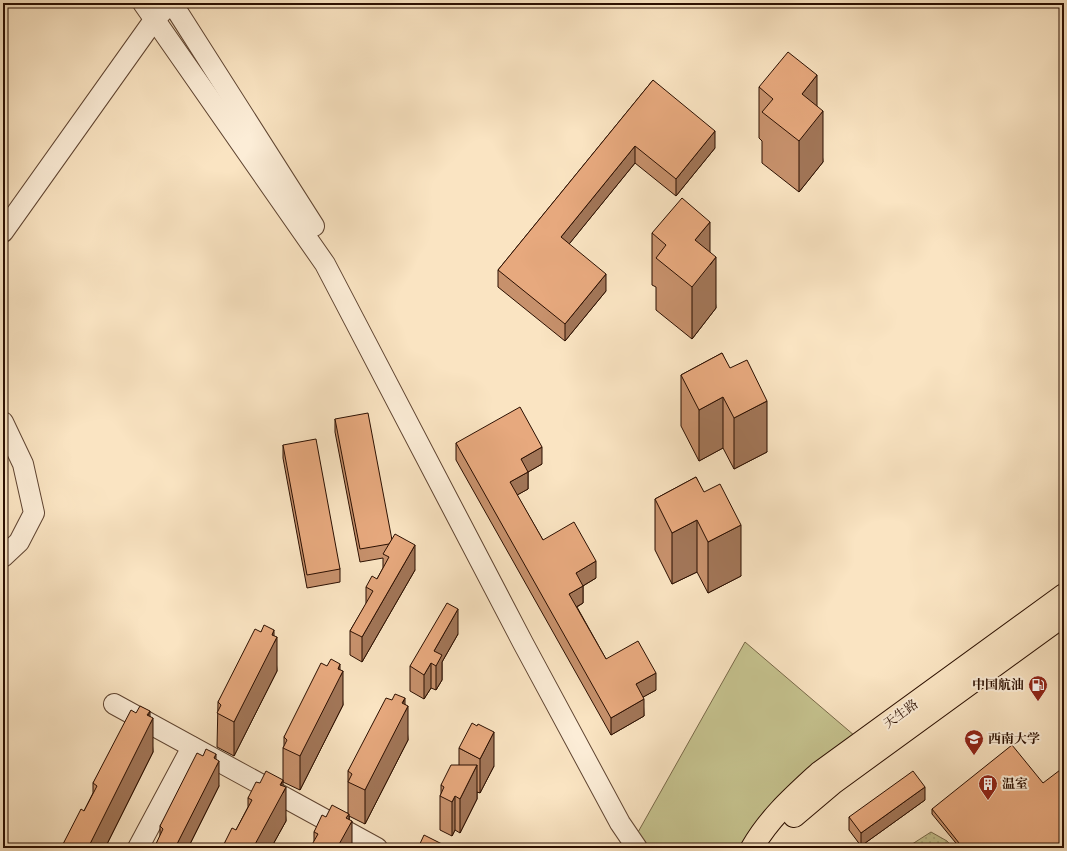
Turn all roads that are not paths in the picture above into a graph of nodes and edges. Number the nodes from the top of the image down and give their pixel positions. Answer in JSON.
{"nodes":[{"id":1,"x":143,"y":3,"type":"edge"},
{"id":2,"x":172,"y":3,"type":"edge"},
{"id":3,"x":154,"y":20,"type":"junction"},
{"id":4,"x":3,"y":232,"type":"edge"},
{"id":5,"x":404,"y":415,"type":"junction"},
{"id":6,"x":3,"y":422,"type":"edge"},
{"id":7,"x":3,"y":557,"type":"edge"},
{"id":8,"x":1064,"y":595,"type":"edge"},
{"id":9,"x":1064,"y":615,"type":"edge"},
{"id":10,"x":114,"y":704,"type":"dead end"},
{"id":11,"x":192,"y":747,"type":"junction"},
{"id":12,"x":138,"y":848,"type":"edge"},
{"id":13,"x":377,"y":848,"type":"edge"},
{"id":14,"x":637,"y":848,"type":"edge"},
{"id":15,"x":752,"y":848,"type":"edge"},
{"id":16,"x":768,"y":848,"type":"edge"}],
"edges":[{"from":1,"to":3,"type":"street"},
{"from":2,"to":3,"type":"street"},
{"from":2,"to":5,"type":"street"},
{"from":3,"to":4,"type":"street"},
{"from":3,"to":5,"type":"street"},
{"from":5,"to":14,"type":"street"},
{"from":6,"to":7,"type":"street"},
{"from":8,"to":15,"type":"highway","name":"天生路"},
{"from":9,"to":16,"type":"highway","name":"天生路"},
{"from":10,"to":11,"type":"street"},
{"from":11,"to":12,"type":"street"},
{"from":11,"to":13,"type":"street"}]}
